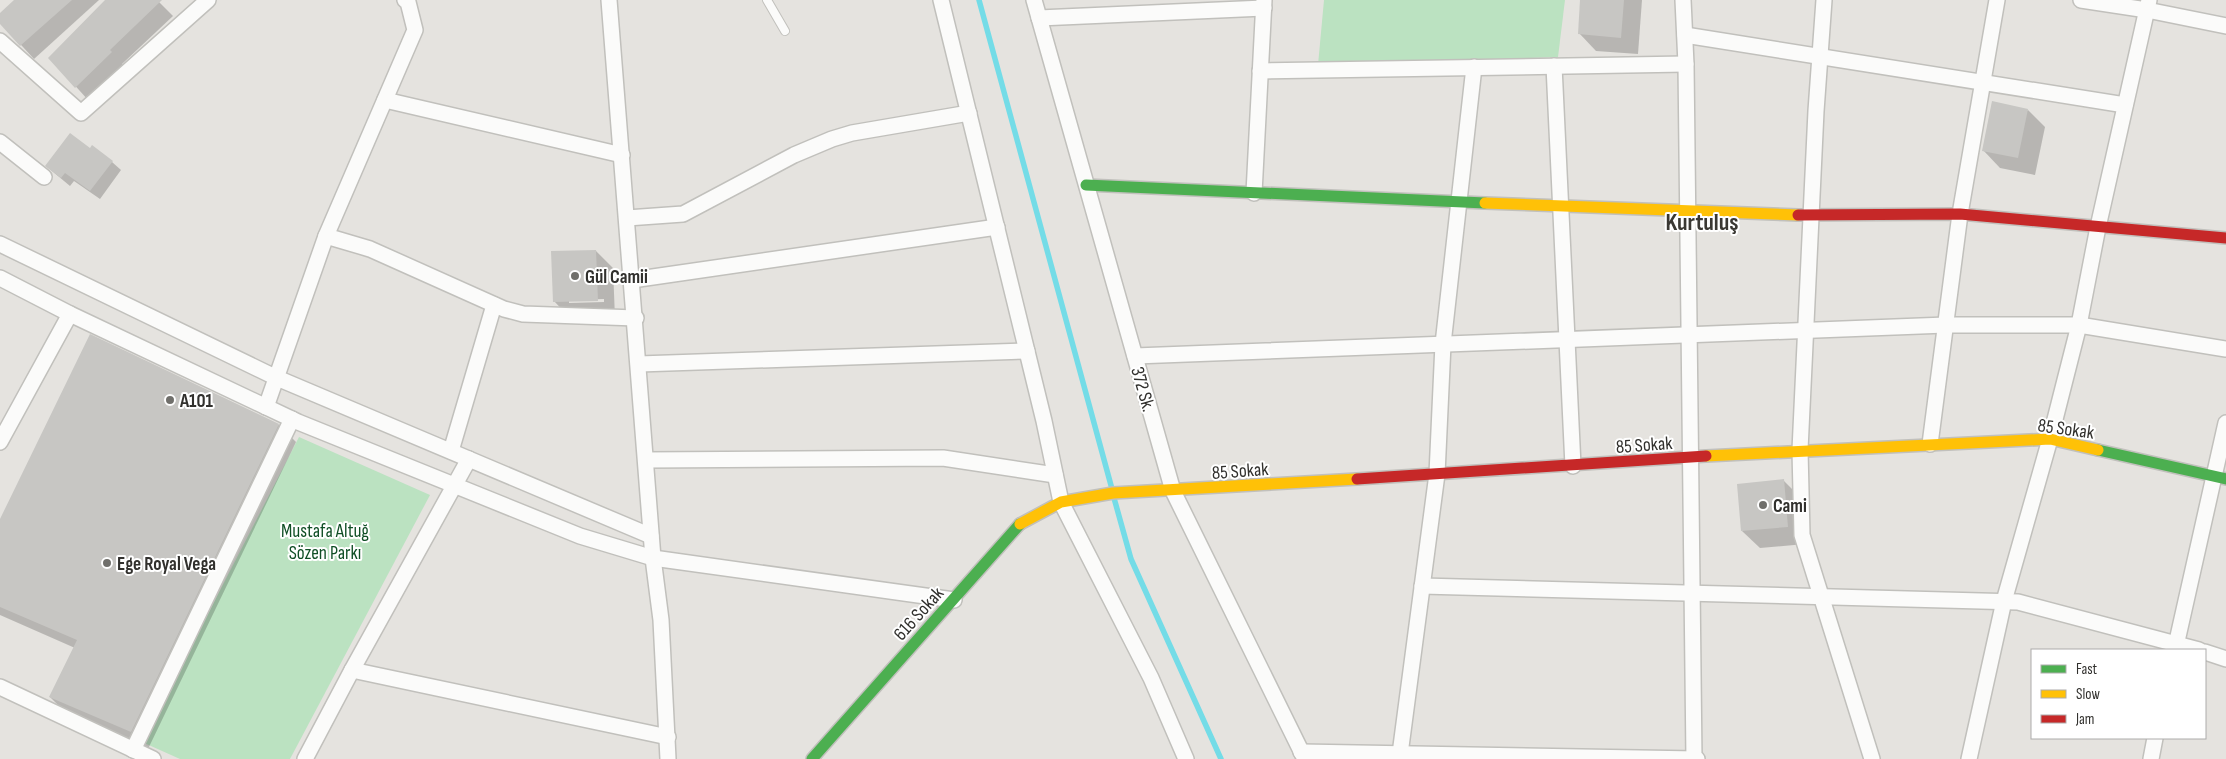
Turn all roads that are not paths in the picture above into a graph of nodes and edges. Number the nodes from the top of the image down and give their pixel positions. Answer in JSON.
{"nodes":[{"id":1,"x":208,"y":0,"type":"edge"},
{"id":2,"x":609,"y":0,"type":"edge"},
{"id":3,"x":767,"y":0,"type":"edge"},
{"id":4,"x":942,"y":0,"type":"edge"},
{"id":5,"x":1034,"y":0,"type":"edge"},
{"id":6,"x":1683,"y":0,"type":"edge"},
{"id":7,"x":1824,"y":0,"type":"edge"},
{"id":8,"x":1997,"y":0,"type":"edge"},
{"id":9,"x":2081,"y":0,"type":"edge"},
{"id":10,"x":408,"y":1,"type":"edge"},
{"id":11,"x":1264,"y":4,"type":"edge"},
{"id":12,"x":2148,"y":5,"type":"edge"},
{"id":13,"x":1039,"y":18,"type":"junction"},
{"id":14,"x":2226,"y":26,"type":"edge"},
{"id":15,"x":785,"y":30,"type":"dead end"},
{"id":16,"x":1685,"y":35,"type":"junction"},
{"id":17,"x":0,"y":41,"type":"edge"},
{"id":18,"x":1820,"y":57,"type":"junction"},
{"id":19,"x":1686,"y":64,"type":"junction"},
{"id":20,"x":1554,"y":66,"type":"junction"},
{"id":21,"x":1474,"y":67,"type":"junction"},
{"id":22,"x":1260,"y":71,"type":"junction"},
{"id":23,"x":1983,"y":83,"type":"junction"},
{"id":24,"x":384,"y":100,"type":"junction"},
{"id":25,"x":2125,"y":105,"type":"junction"},
{"id":26,"x":969,"y":113,"type":"junction"},
{"id":27,"x":0,"y":142,"type":"edge"},
{"id":28,"x":622,"y":155,"type":"junction"},
{"id":29,"x":44,"y":177,"type":"dead end"},
{"id":30,"x":1086,"y":185,"type":"junction"},
{"id":31,"x":1254,"y":193,"type":"junction"},
{"id":32,"x":1459,"y":202,"type":"junction"},
{"id":33,"x":1561,"y":205,"type":"junction"},
{"id":34,"x":1687,"y":210,"type":"junction"},
{"id":35,"x":1960,"y":214,"type":"junction"},
{"id":36,"x":1811,"y":215,"type":"junction"},
{"id":37,"x":627,"y":218,"type":"junction"},
{"id":38,"x":996,"y":227,"type":"junction"},
{"id":39,"x":2098,"y":227,"type":"junction"},
{"id":40,"x":326,"y":236,"type":"junction"},
{"id":41,"x":2226,"y":238,"type":"edge"},
{"id":42,"x":0,"y":244,"type":"edge"},
{"id":43,"x":0,"y":278,"type":"edge"},
{"id":44,"x":632,"y":280,"type":"junction"},
{"id":45,"x":499,"y":307,"type":"junction"},
{"id":46,"x":70,"y":314,"type":"junction"},
{"id":47,"x":636,"y":318,"type":"junction"},
{"id":48,"x":1946,"y":325,"type":"junction"},
{"id":49,"x":2079,"y":325,"type":"junction"},
{"id":50,"x":1805,"y":332,"type":"junction"},
{"id":51,"x":1688,"y":335,"type":"junction"},
{"id":52,"x":1567,"y":339,"type":"junction"},
{"id":53,"x":1444,"y":344,"type":"junction"},
{"id":54,"x":2226,"y":348,"type":"edge"},
{"id":55,"x":1027,"y":351,"type":"junction"},
{"id":56,"x":1135,"y":356,"type":"junction"},
{"id":57,"x":639,"y":364,"type":"junction"},
{"id":58,"x":277,"y":378,"type":"junction"},
{"id":59,"x":266,"y":407,"type":"junction"},
{"id":60,"x":292,"y":419,"type":"junction"},
{"id":61,"x":2226,"y":423,"type":"edge"},
{"id":62,"x":2050,"y":439,"type":"junction"},
{"id":63,"x":0,"y":442,"type":"edge"},
{"id":64,"x":1930,"y":444,"type":"junction"},
{"id":65,"x":1800,"y":450,"type":"junction"},
{"id":66,"x":450,"y":451,"type":"junction"},
{"id":67,"x":1689,"y":458,"type":"junction"},
{"id":68,"x":469,"y":459,"type":"junction"},
{"id":69,"x":646,"y":460,"type":"junction"},
{"id":70,"x":1573,"y":466,"type":"junction"},
{"id":71,"x":1437,"y":474,"type":"junction"},
{"id":72,"x":1055,"y":475,"type":"junction"},
{"id":73,"x":2220,"y":477,"type":"edge"},
{"id":74,"x":456,"y":485,"type":"junction"},
{"id":75,"x":1173,"y":491,"type":"junction"},
{"id":76,"x":1061,"y":502,"type":"junction"},
{"id":77,"x":651,"y":536,"type":"junction"},
{"id":78,"x":653,"y":558,"type":"junction"},
{"id":79,"x":1422,"y":586,"type":"junction"},
{"id":80,"x":1691,"y":592,"type":"junction"},
{"id":81,"x":1822,"y":598,"type":"junction"},
{"id":82,"x":954,"y":600,"type":"junction"},
{"id":83,"x":2004,"y":601,"type":"junction"},
{"id":84,"x":2176,"y":647,"type":"edge"},
{"id":85,"x":2191,"y":649,"type":"edge"},
{"id":86,"x":2206,"y":652,"type":"edge"},
{"id":87,"x":2226,"y":659,"type":"edge"},
{"id":88,"x":352,"y":670,"type":"junction"},
{"id":89,"x":0,"y":687,"type":"edge"},
{"id":90,"x":668,"y":737,"type":"junction"},
{"id":91,"x":2155,"y":739,"type":"edge"},
{"id":92,"x":133,"y":750,"type":"junction"},
{"id":93,"x":1400,"y":754,"type":"junction"},
{"id":94,"x":1303,"y":756,"type":"edge"},
{"id":95,"x":1570,"y":758,"type":"edge"},
{"id":96,"x":152,"y":759,"type":"edge"},
{"id":97,"x":305,"y":759,"type":"edge"},
{"id":98,"x":668,"y":759,"type":"edge"},
{"id":99,"x":812,"y":759,"type":"edge"},
{"id":100,"x":1186,"y":759,"type":"edge"},
{"id":101,"x":1696,"y":759,"type":"edge"},
{"id":102,"x":1872,"y":759,"type":"edge"},
{"id":103,"x":1969,"y":759,"type":"edge"},
{"id":104,"x":2151,"y":759,"type":"edge"}],
"edges":[{"from":1,"to":17,"type":"street"},
{"from":2,"to":28,"type":"street"},
{"from":3,"to":15,"type":"lane"},
{"from":4,"to":26,"type":"street"},
{"from":5,"to":13,"type":"street","name":"372 Sk."},
{"from":6,"to":16,"type":"street"},
{"from":7,"to":18,"type":"street"},
{"from":8,"to":23,"type":"street"},
{"from":9,"to":12,"type":"street"},
{"from":10,"to":24,"type":"street"},
{"from":11,"to":13,"type":"street"},
{"from":11,"to":22,"type":"street"},
{"from":12,"to":14,"type":"street"},
{"from":12,"to":25,"type":"street"},
{"from":13,"to":30,"type":"street","name":"372 Sk."},
{"from":16,"to":18,"type":"street"},
{"from":16,"to":19,"type":"street"},
{"from":18,"to":23,"type":"street"},
{"from":18,"to":36,"type":"street"},
{"from":19,"to":20,"type":"street"},
{"from":19,"to":34,"type":"street"},
{"from":20,"to":21,"type":"street"},
{"from":20,"to":33,"type":"street"},
{"from":21,"to":22,"type":"street"},
{"from":21,"to":32,"type":"street"},
{"from":22,"to":31,"type":"street"},
{"from":23,"to":25,"type":"street"},
{"from":23,"to":35,"type":"street"},
{"from":24,"to":28,"type":"street"},
{"from":24,"to":40,"type":"street"},
{"from":25,"to":39,"type":"street"},
{"from":26,"to":37,"type":"street"},
{"from":26,"to":38,"type":"street"},
{"from":27,"to":29,"type":"street"},
{"from":28,"to":37,"type":"street"},
{"from":30,"to":31,"type":"street"},
{"from":30,"to":56,"type":"street","name":"372 Sk."},
{"from":31,"to":32,"type":"street"},
{"from":32,"to":33,"type":"street"},
{"from":32,"to":53,"type":"street"},
{"from":33,"to":34,"type":"street"},
{"from":33,"to":52,"type":"street"},
{"from":34,"to":36,"type":"street"},
{"from":34,"to":51,"type":"street"},
{"from":35,"to":36,"type":"street"},
{"from":35,"to":39,"type":"street"},
{"from":35,"to":48,"type":"street"},
{"from":36,"to":50,"type":"street"},
{"from":37,"to":44,"type":"street"},
{"from":38,"to":44,"type":"street"},
{"from":38,"to":55,"type":"street"},
{"from":39,"to":41,"type":"street"},
{"from":39,"to":49,"type":"street"},
{"from":40,"to":45,"type":"street"},
{"from":40,"to":58,"type":"street"},
{"from":42,"to":58,"type":"street"},
{"from":43,"to":46,"type":"street"},
{"from":44,"to":47,"type":"street"},
{"from":45,"to":47,"type":"street"},
{"from":45,"to":66,"type":"street"},
{"from":46,"to":59,"type":"street"},
{"from":46,"to":63,"type":"street"},
{"from":47,"to":57,"type":"street"},
{"from":48,"to":49,"type":"street"},
{"from":48,"to":50,"type":"street"},
{"from":48,"to":64,"type":"street"},
{"from":49,"to":54,"type":"street"},
{"from":49,"to":62,"type":"street"},
{"from":50,"to":51,"type":"street"},
{"from":50,"to":65,"type":"street"},
{"from":51,"to":52,"type":"street"},
{"from":51,"to":67,"type":"street"},
{"from":52,"to":53,"type":"street"},
{"from":52,"to":70,"type":"street"},
{"from":53,"to":56,"type":"street"},
{"from":53,"to":71,"type":"street"},
{"from":55,"to":57,"type":"street"},
{"from":55,"to":72,"type":"street"},
{"from":56,"to":75,"type":"street","name":"372 Sk."},
{"from":57,"to":69,"type":"street"},
{"from":58,"to":59,"type":"street"},
{"from":58,"to":66,"type":"street"},
{"from":59,"to":60,"type":"street"},
{"from":60,"to":74,"type":"street"},
{"from":60,"to":92,"type":"street"},
{"from":61,"to":73,"type":"street"},
{"from":62,"to":64,"type":"street","name":"85 Sokak"},
{"from":62,"to":73,"type":"street","name":"85 Sokak"},
{"from":62,"to":83,"type":"street"},
{"from":64,"to":65,"type":"street","name":"85 Sokak"},
{"from":65,"to":67,"type":"street","name":"85 Sokak"},
{"from":65,"to":81,"type":"street"},
{"from":66,"to":68,"type":"street"},
{"from":67,"to":70,"type":"street","name":"85 Sokak"},
{"from":67,"to":80,"type":"street"},
{"from":68,"to":74,"type":"street"},
{"from":68,"to":77,"type":"street"},
{"from":69,"to":72,"type":"street"},
{"from":69,"to":77,"type":"street"},
{"from":70,"to":71,"type":"street","name":"85 Sokak"},
{"from":71,"to":75,"type":"street","name":"85 Sokak"},
{"from":71,"to":79,"type":"street"},
{"from":72,"to":76,"type":"street"},
{"from":73,"to":84,"type":"street"},
{"from":74,"to":78,"type":"street"},
{"from":74,"to":88,"type":"street"},
{"from":75,"to":76,"type":"street","name":"85 Sokak"},
{"from":75,"to":94,"type":"street","name":"372 Sk."},
{"from":76,"to":82,"type":"street","name":"616 Sokak"},
{"from":76,"to":100,"type":"street"},
{"from":77,"to":78,"type":"street"},
{"from":78,"to":82,"type":"street"},
{"from":78,"to":90,"type":"street"},
{"from":79,"to":80,"type":"street"},
{"from":79,"to":93,"type":"street"},
{"from":80,"to":81,"type":"street"},
{"from":80,"to":101,"type":"street"},
{"from":81,"to":83,"type":"street"},
{"from":81,"to":102,"type":"street"},
{"from":82,"to":99,"type":"street","name":"616 Sokak"},
{"from":83,"to":84,"type":"street"},
{"from":83,"to":103,"type":"street"},
{"from":84,"to":85,"type":"street"},
{"from":86,"to":87,"type":"street"},
{"from":88,"to":90,"type":"street"},
{"from":88,"to":97,"type":"street"},
{"from":89,"to":92,"type":"street"},
{"from":90,"to":98,"type":"street"},
{"from":91,"to":104,"type":"street"},
{"from":92,"to":96,"type":"street"},
{"from":93,"to":94,"type":"street"},
{"from":93,"to":95,"type":"street"},
{"from":95,"to":101,"type":"street"}]}
